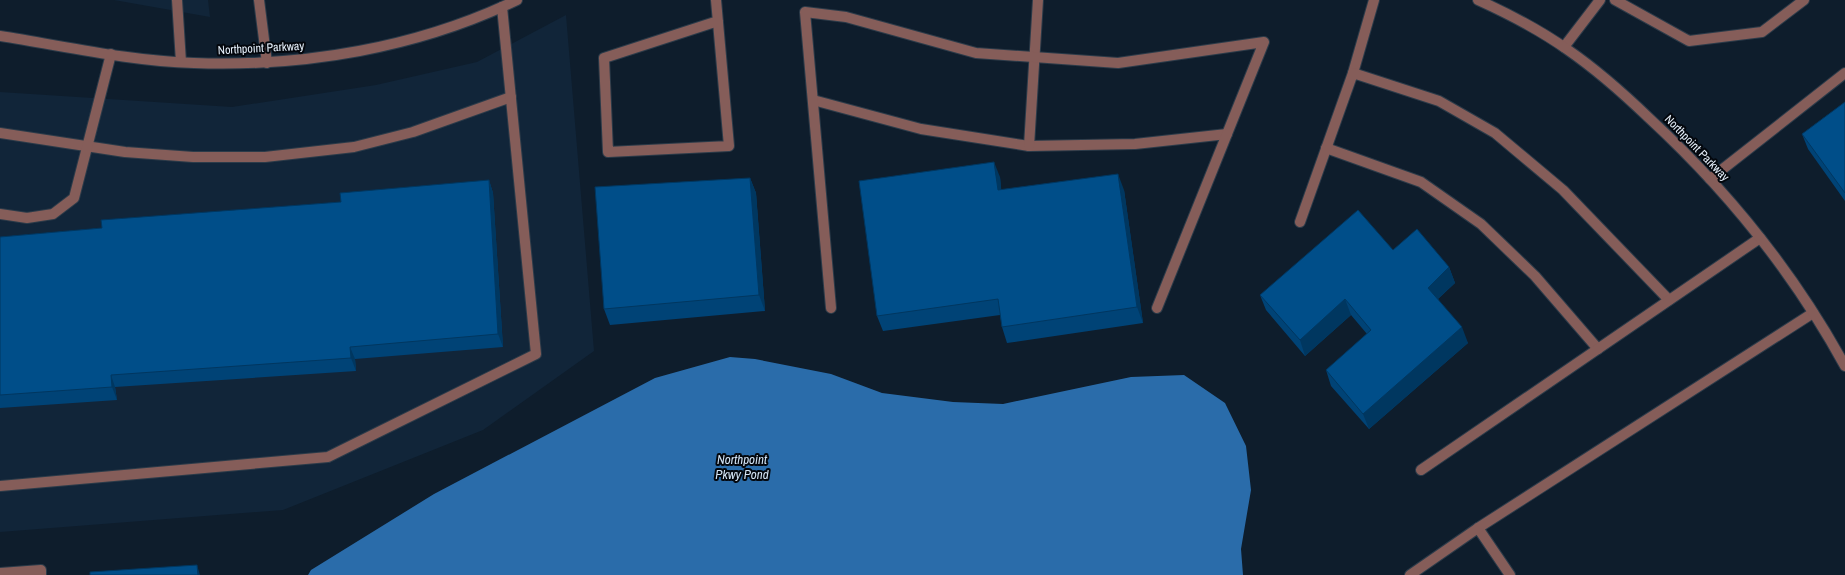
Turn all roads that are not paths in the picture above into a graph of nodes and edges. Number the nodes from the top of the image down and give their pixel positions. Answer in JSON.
{"nodes":[{"id":1,"x":177,"y":0,"type":"edge"},
{"id":2,"x":259,"y":0,"type":"edge"},
{"id":3,"x":517,"y":0,"type":"edge"},
{"id":4,"x":716,"y":0,"type":"edge"},
{"id":5,"x":1038,"y":0,"type":"edge"},
{"id":6,"x":1374,"y":0,"type":"edge"},
{"id":7,"x":1478,"y":0,"type":"edge"},
{"id":8,"x":1600,"y":0,"type":"edge"},
{"id":9,"x":1615,"y":0,"type":"edge"},
{"id":10,"x":1804,"y":0,"type":"edge"},
{"id":11,"x":502,"y":7,"type":"junction"},
{"id":12,"x":718,"y":21,"type":"junction"},
{"id":13,"x":0,"y":36,"type":"edge"},
{"id":14,"x":1564,"y":47,"type":"junction"},
{"id":15,"x":111,"y":54,"type":"junction"},
{"id":16,"x":1034,"y":57,"type":"junction"},
{"id":17,"x":181,"y":62,"type":"junction"},
{"id":18,"x":266,"y":63,"type":"junction"},
{"id":19,"x":1353,"y":73,"type":"junction"},
{"id":20,"x":1845,"y":73,"type":"edge"},
{"id":21,"x":511,"y":97,"type":"junction"},
{"id":22,"x":813,"y":100,"type":"junction"},
{"id":23,"x":0,"y":133,"type":"edge"},
{"id":24,"x":1227,"y":134,"type":"junction"},
{"id":25,"x":87,"y":146,"type":"junction"},
{"id":26,"x":1029,"y":146,"type":"junction"},
{"id":27,"x":1326,"y":148,"type":"junction"},
{"id":28,"x":1710,"y":179,"type":"junction"},
{"id":29,"x":0,"y":214,"type":"edge"},
{"id":30,"x":1300,"y":222,"type":"dead end"},
{"id":31,"x":1760,"y":238,"type":"junction"},
{"id":32,"x":1669,"y":300,"type":"junction"},
{"id":33,"x":831,"y":308,"type":"dead end"},
{"id":34,"x":1157,"y":308,"type":"dead end"},
{"id":35,"x":1813,"y":313,"type":"junction"},
{"id":36,"x":1598,"y":349,"type":"junction"},
{"id":37,"x":1844,"y":362,"type":"edge"},
{"id":38,"x":1421,"y":470,"type":"dead end"},
{"id":39,"x":0,"y":486,"type":"edge"},
{"id":40,"x":1478,"y":528,"type":"junction"},
{"id":41,"x":0,"y":573,"type":"edge"},
{"id":42,"x":41,"y":575,"type":"edge"},
{"id":43,"x":1410,"y":575,"type":"edge"},
{"id":44,"x":1510,"y":575,"type":"edge"}],
"edges":[{"from":1,"to":17,"type":"street"},
{"from":2,"to":18,"type":"street"},
{"from":3,"to":11,"type":"street","name":"Northpoint Parkway"},
{"from":4,"to":12,"type":"street"},
{"from":5,"to":16,"type":"street"},
{"from":6,"to":19,"type":"street"},
{"from":7,"to":14,"type":"street","name":"Northpoint Parkway"},
{"from":8,"to":14,"type":"street"},
{"from":9,"to":10,"type":"street"},
{"from":11,"to":18,"type":"street","name":"Northpoint Parkway"},
{"from":11,"to":21,"type":"street"},
{"from":12,"to":12,"type":"street"},
{"from":13,"to":15,"type":"street","name":"Northpoint Parkway"},
{"from":14,"to":28,"type":"street","name":"Northpoint Parkway"},
{"from":15,"to":17,"type":"street","name":"Northpoint Parkway"},
{"from":15,"to":25,"type":"street"},
{"from":16,"to":22,"type":"street"},
{"from":16,"to":24,"type":"street"},
{"from":16,"to":26,"type":"street"},
{"from":17,"to":18,"type":"street","name":"Northpoint Parkway"},
{"from":19,"to":27,"type":"street"},
{"from":19,"to":32,"type":"street"},
{"from":20,"to":28,"type":"street"},
{"from":21,"to":25,"type":"street"},
{"from":21,"to":39,"type":"street"},
{"from":22,"to":26,"type":"street"},
{"from":22,"to":33,"type":"street"},
{"from":23,"to":25,"type":"street"},
{"from":24,"to":26,"type":"street"},
{"from":24,"to":34,"type":"street"},
{"from":25,"to":29,"type":"street"},
{"from":27,"to":30,"type":"street"},
{"from":27,"to":36,"type":"street"},
{"from":28,"to":31,"type":"street","name":"Northpoint Parkway"},
{"from":31,"to":32,"type":"street"},
{"from":31,"to":35,"type":"street","name":"Northpoint Parkway"},
{"from":32,"to":36,"type":"street"},
{"from":35,"to":37,"type":"street","name":"Northpoint Parkway"},
{"from":35,"to":40,"type":"street"},
{"from":36,"to":38,"type":"street"},
{"from":40,"to":43,"type":"street"},
{"from":40,"to":44,"type":"street"},
{"from":41,"to":42,"type":"street"}]}
